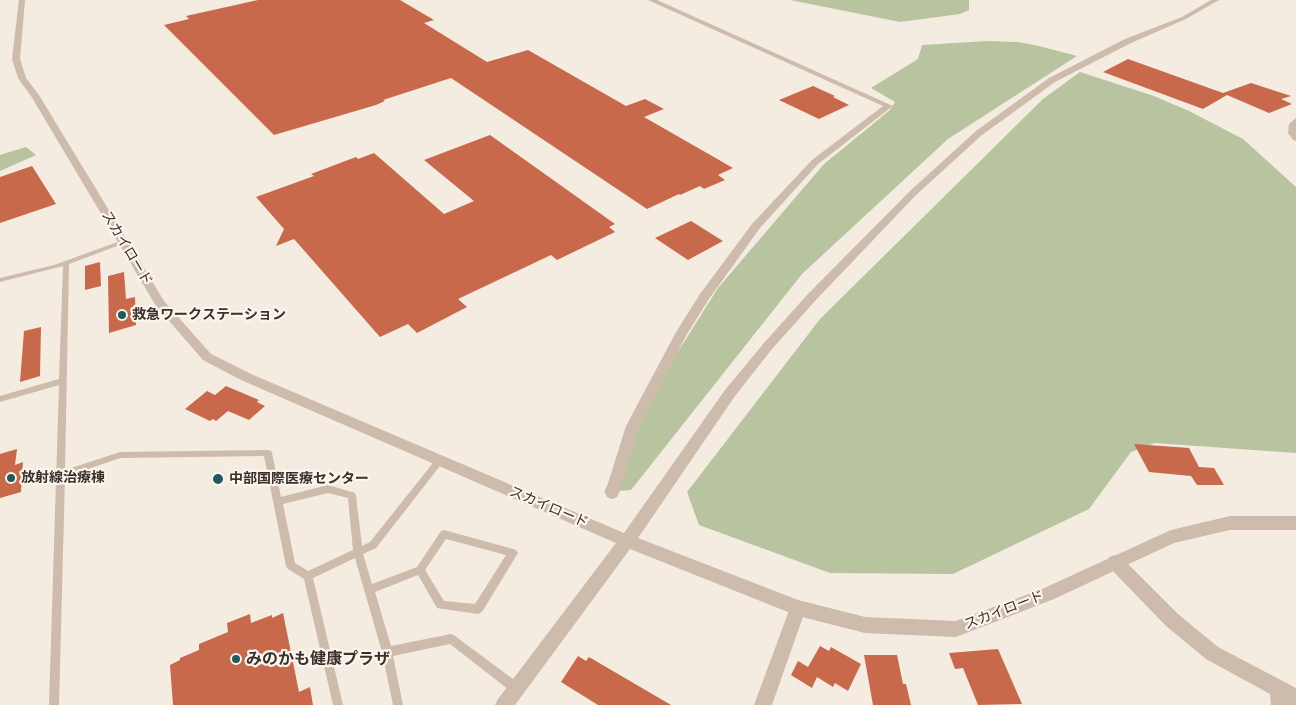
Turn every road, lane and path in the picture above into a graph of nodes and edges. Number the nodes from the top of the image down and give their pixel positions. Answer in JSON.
{"nodes":[{"id":1,"x":22,"y":0,"type":"edge"},
{"id":2,"x":651,"y":0,"type":"edge"},
{"id":3,"x":1216,"y":0,"type":"edge"},
{"id":4,"x":1296,"y":121,"type":"edge"},
{"id":5,"x":1296,"y":138,"type":"edge"},
{"id":6,"x":123,"y":242,"type":"junction"},
{"id":7,"x":66,"y":263,"type":"junction"},
{"id":8,"x":0,"y":280,"type":"edge"},
{"id":9,"x":62,"y":381,"type":"junction"},
{"id":10,"x":0,"y":399,"type":"edge"},
{"id":11,"x":440,"y":460,"type":"junction"},
{"id":12,"x":60,"y":475,"type":"junction"},
{"id":13,"x":612,"y":493,"type":"dead end"},
{"id":14,"x":278,"y":502,"type":"junction"},
{"id":15,"x":1296,"y":523,"type":"edge"},
{"id":16,"x":627,"y":541,"type":"junction"},
{"id":17,"x":358,"y":552,"type":"junction"},
{"id":18,"x":1116,"y":562,"type":"junction"},
{"id":19,"x":420,"y":570,"type":"junction"},
{"id":20,"x":308,"y":576,"type":"junction"},
{"id":21,"x":368,"y":590,"type":"junction"},
{"id":22,"x":798,"y":608,"type":"junction"},
{"id":23,"x":387,"y":652,"type":"junction"},
{"id":24,"x":516,"y":689,"type":"junction"},
{"id":25,"x":1279,"y":698,"type":"edge"},
{"id":26,"x":1296,"y":698,"type":"edge"},
{"id":27,"x":54,"y":705,"type":"edge"},
{"id":28,"x":338,"y":705,"type":"edge"},
{"id":29,"x":398,"y":705,"type":"edge"},
{"id":30,"x":504,"y":705,"type":"edge"},
{"id":31,"x":763,"y":705,"type":"edge"}],
"edges":[{"from":1,"to":6,"type":"street","name":"スカイロード"},
{"from":2,"to":13,"type":"street"},
{"from":3,"to":16,"type":"street"},
{"from":4,"to":5,"type":"street"},
{"from":6,"to":7,"type":"lane"},
{"from":6,"to":11,"type":"street","name":"スカイロード"},
{"from":7,"to":8,"type":"lane"},
{"from":7,"to":9,"type":"lane"},
{"from":9,"to":10,"type":"lane"},
{"from":9,"to":12,"type":"lane"},
{"from":11,"to":16,"type":"street","name":"スカイロード"},
{"from":11,"to":17,"type":"lane"},
{"from":12,"to":14,"type":"lane"},
{"from":12,"to":27,"type":"lane"},
{"from":14,"to":17,"type":"lane"},
{"from":14,"to":20,"type":"lane"},
{"from":15,"to":18,"type":"street","name":"スカイロード"},
{"from":16,"to":22,"type":"street","name":"スカイロード"},
{"from":16,"to":24,"type":"street"},
{"from":17,"to":20,"type":"lane"},
{"from":17,"to":21,"type":"lane"},
{"from":18,"to":22,"type":"street","name":"スカイロード"},
{"from":18,"to":25,"type":"street"},
{"from":19,"to":19,"type":"lane"},
{"from":19,"to":21,"type":"lane"},
{"from":20,"to":28,"type":"lane"},
{"from":21,"to":23,"type":"lane"},
{"from":22,"to":31,"type":"street"},
{"from":23,"to":24,"type":"lane"},
{"from":23,"to":29,"type":"lane"},
{"from":24,"to":30,"type":"street"},
{"from":25,"to":26,"type":"street"}]}
